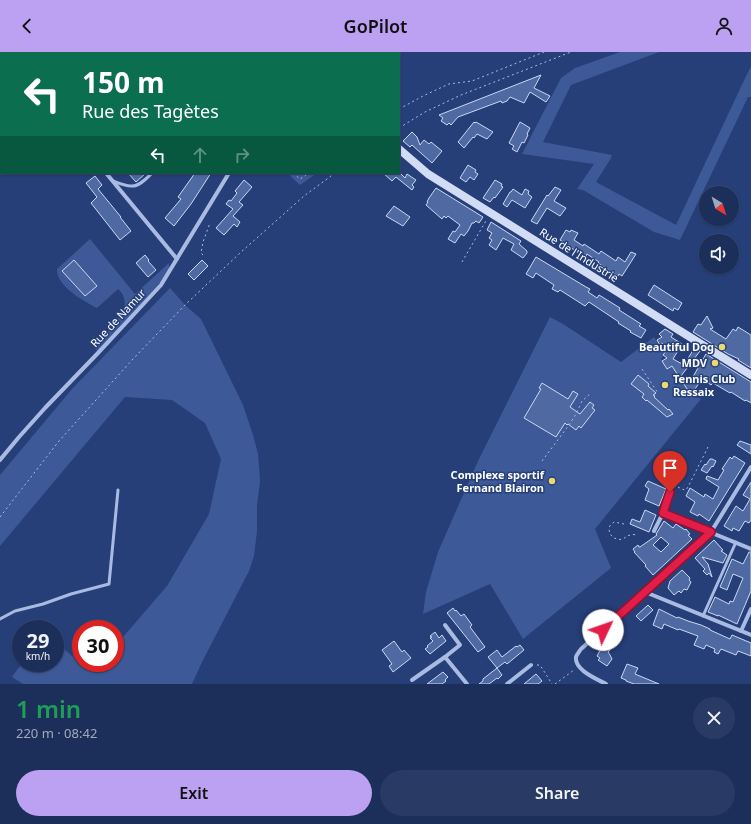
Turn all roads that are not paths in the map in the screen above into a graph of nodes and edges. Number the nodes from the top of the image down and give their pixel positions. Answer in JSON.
{"nodes":[{"id":1,"x":400,"y":150,"type":"edge"},
{"id":2,"x":107,"y":174,"type":"edge"},
{"id":3,"x":151,"y":174,"type":"edge"},
{"id":4,"x":228,"y":174,"type":"edge"},
{"id":5,"x":112,"y":181,"type":"junction"},
{"id":6,"x":177,"y":259,"type":"junction"},
{"id":7,"x":751,"y":375,"type":"edge"},
{"id":8,"x":0,"y":460,"type":"edge"},
{"id":9,"x":751,"y":467,"type":"edge"},
{"id":10,"x":118,"y":490,"type":"dead end"},
{"id":11,"x":670,"y":492,"type":"road end"},
{"id":12,"x":663,"y":513,"type":"junction"},
{"id":13,"x":654,"y":531,"type":"dead end"},
{"id":14,"x":711,"y":532,"type":"junction"},
{"id":15,"x":736,"y":542,"type":"junction"},
{"id":16,"x":751,"y":549,"type":"edge"},
{"id":17,"x":645,"y":592,"type":"junction"},
{"id":18,"x":751,"y":608,"type":"edge"},
{"id":19,"x":703,"y":616,"type":"junction"},
{"id":20,"x":0,"y":619,"type":"edge"},
{"id":21,"x":445,"y":625,"type":"dead end"},
{"id":22,"x":741,"y":631,"type":"junction"},
{"id":23,"x":751,"y":635,"type":"edge"},
{"id":24,"x":445,"y":657,"type":"junction"},
{"id":25,"x":530,"y":665,"type":"road end"},
{"id":26,"x":412,"y":680,"type":"dead end"},
{"id":27,"x":467,"y":684,"type":"edge"},
{"id":28,"x":507,"y":684,"type":"edge"},
{"id":29,"x":606,"y":684,"type":"edge"}],
"edges":[{"from":1,"to":7,"type":"street","name":"Rue de l'Industrie"},
{"from":2,"to":5,"type":"street"},
{"from":3,"to":5,"type":"lane"},
{"from":4,"to":6,"type":"street","name":"Rue de Namur"},
{"from":5,"to":6,"type":"street"},
{"from":6,"to":8,"type":"street","name":"Rue de Namur"},
{"from":9,"to":14,"type":"street"},
{"from":10,"to":20,"type":"lane"},
{"from":11,"to":12,"type":"street"},
{"from":12,"to":13,"type":"street"},
{"from":12,"to":14,"type":"street"},
{"from":14,"to":15,"type":"street"},
{"from":14,"to":17,"type":"street"},
{"from":15,"to":16,"type":"street"},
{"from":15,"to":19,"type":"lane"},
{"from":17,"to":19,"type":"street"},
{"from":17,"to":29,"type":"street"},
{"from":18,"to":22,"type":"street"},
{"from":19,"to":22,"type":"street"},
{"from":21,"to":24,"type":"street"},
{"from":22,"to":23,"type":"street"},
{"from":24,"to":26,"type":"street"},
{"from":24,"to":27,"type":"street"},
{"from":25,"to":28,"type":"street"}]}
